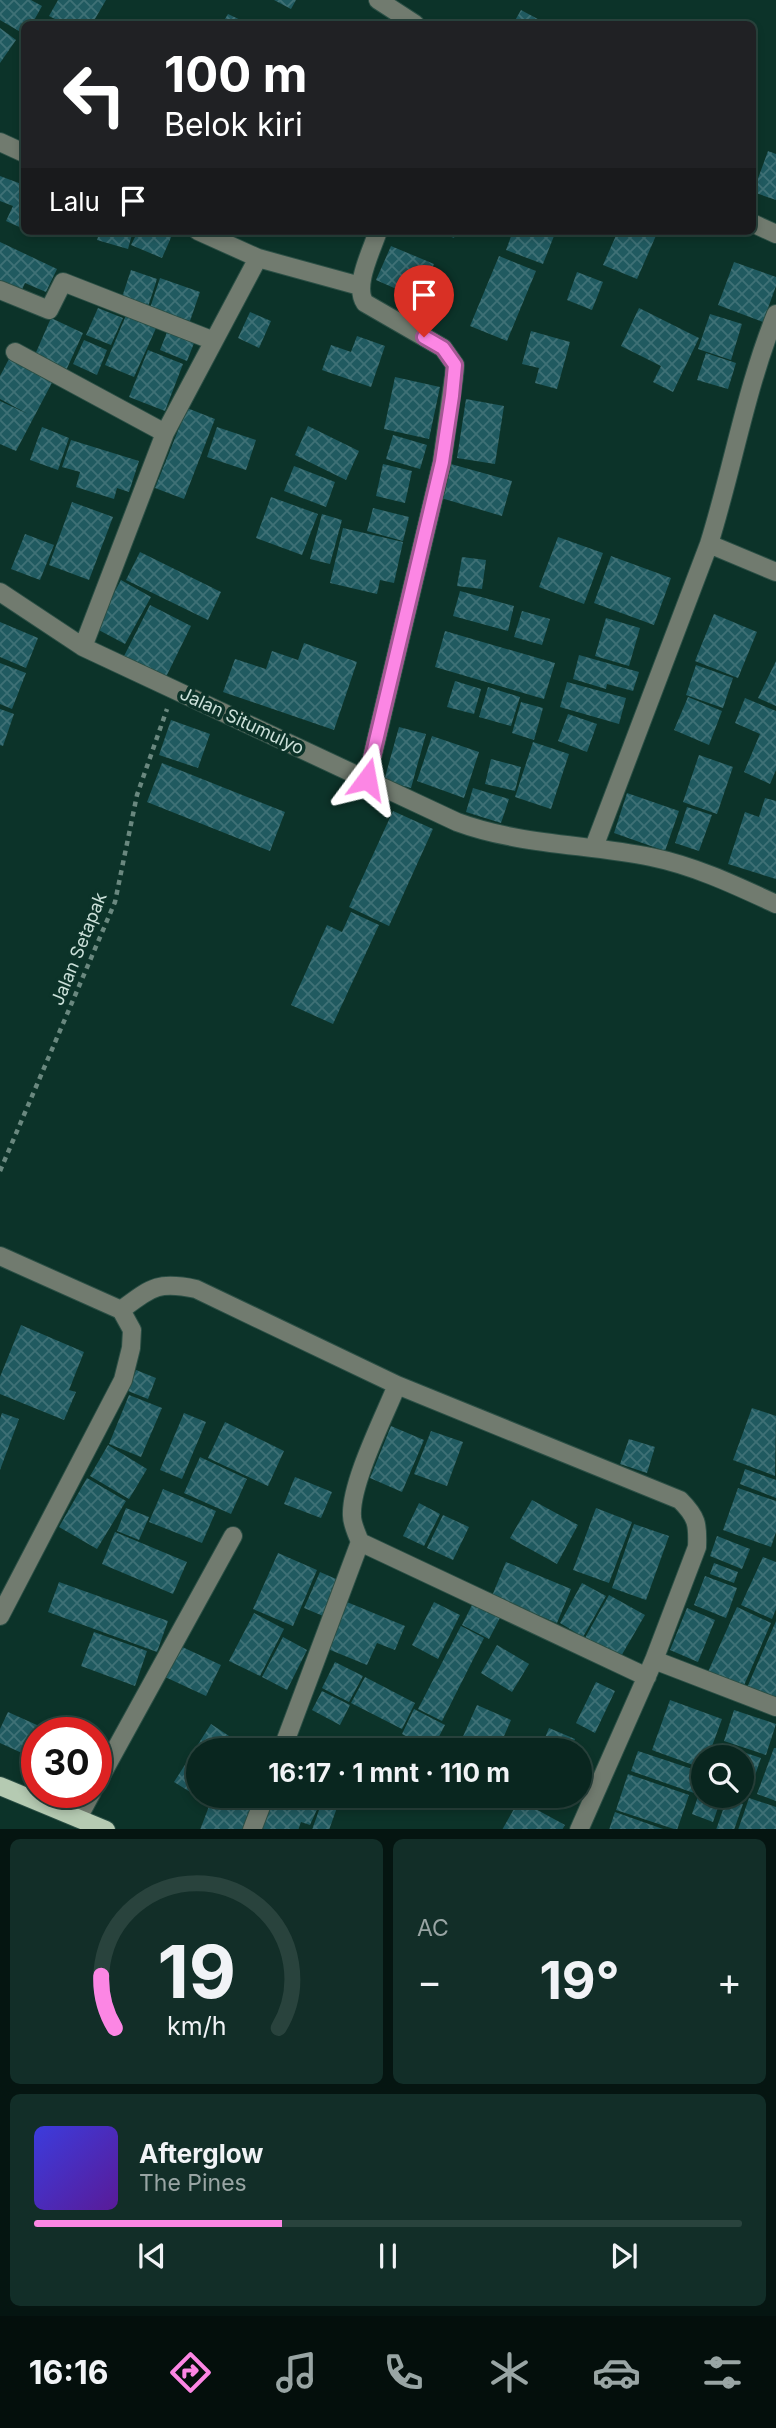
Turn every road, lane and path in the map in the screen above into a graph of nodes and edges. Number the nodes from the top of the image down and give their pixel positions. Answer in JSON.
{"nodes":[{"id":1,"x":378,"y":0,"type":"edge"},
{"id":2,"x":410,"y":21,"type":"edge"},
{"id":3,"x":0,"y":142,"type":"edge"},
{"id":4,"x":21,"y":152,"type":"edge"},
{"id":5,"x":756,"y":225,"type":"edge"},
{"id":6,"x":776,"y":234,"type":"edge"},
{"id":7,"x":207,"y":235,"type":"edge"},
{"id":8,"x":377,"y":235,"type":"edge"},
{"id":9,"x":258,"y":258,"type":"junction"},
{"id":10,"x":360,"y":286,"type":"junction"},
{"id":11,"x":0,"y":290,"type":"edge"},
{"id":12,"x":776,"y":314,"type":"edge"},
{"id":13,"x":214,"y":341,"type":"junction"},
{"id":14,"x":15,"y":352,"type":"dead end"},
{"id":15,"x":164,"y":433,"type":"junction"},
{"id":16,"x":709,"y":544,"type":"junction"},
{"id":17,"x":776,"y":572,"type":"edge"},
{"id":18,"x":0,"y":592,"type":"edge"},
{"id":19,"x":83,"y":647,"type":"junction"},
{"id":20,"x":174,"y":689,"type":"junction"},
{"id":21,"x":367,"y":779,"type":"junction"},
{"id":22,"x":594,"y":847,"type":"junction"},
{"id":23,"x":776,"y":904,"type":"edge"},
{"id":24,"x":0,"y":1171,"type":"edge"},
{"id":25,"x":0,"y":1256,"type":"edge"},
{"id":26,"x":121,"y":1310,"type":"junction"},
{"id":27,"x":397,"y":1385,"type":"junction"},
{"id":28,"x":233,"y":1536,"type":"dead end"},
{"id":29,"x":360,"y":1542,"type":"junction"},
{"id":30,"x":0,"y":1616,"type":"edge"},
{"id":31,"x":650,"y":1668,"type":"junction"},
{"id":32,"x":776,"y":1707,"type":"edge"},
{"id":33,"x":286,"y":1738,"type":"edge"},
{"id":34,"x":112,"y":1756,"type":"edge"},
{"id":35,"x":0,"y":1786,"type":"edge"},
{"id":36,"x":83,"y":1808,"type":"edge"},
{"id":37,"x":260,"y":1808,"type":"edge"},
{"id":38,"x":78,"y":1818,"type":"junction"},
{"id":39,"x":106,"y":1829,"type":"edge"},
{"id":40,"x":252,"y":1829,"type":"edge"},
{"id":41,"x":579,"y":1829,"type":"edge"}],
"edges":[{"from":1,"to":2,"type":"street"},
{"from":3,"to":4,"type":"street"},
{"from":5,"to":6,"type":"street"},
{"from":7,"to":9,"type":"street"},
{"from":8,"to":10,"type":"street"},
{"from":9,"to":10,"type":"street"},
{"from":9,"to":13,"type":"street"},
{"from":10,"to":21,"type":"street"},
{"from":11,"to":13,"type":"street"},
{"from":12,"to":16,"type":"street"},
{"from":13,"to":15,"type":"street"},
{"from":14,"to":15,"type":"street"},
{"from":15,"to":19,"type":"street"},
{"from":16,"to":17,"type":"street"},
{"from":16,"to":22,"type":"street"},
{"from":18,"to":19,"type":"street","name":"Jalan Situmulyo"},
{"from":19,"to":20,"type":"street","name":"Jalan Situmulyo"},
{"from":20,"to":21,"type":"street","name":"Jalan Situmulyo"},
{"from":20,"to":24,"type":"path","name":"Jalan Setapak"},
{"from":21,"to":22,"type":"street","name":"Jalan Situmulyo"},
{"from":22,"to":23,"type":"street","name":"Jalan Situmulyo"},
{"from":25,"to":26,"type":"street"},
{"from":26,"to":27,"type":"street"},
{"from":26,"to":30,"type":"street"},
{"from":27,"to":29,"type":"street"},
{"from":27,"to":31,"type":"street"},
{"from":28,"to":34,"type":"street"},
{"from":29,"to":31,"type":"street"},
{"from":29,"to":33,"type":"street"},
{"from":31,"to":32,"type":"street"},
{"from":31,"to":41,"type":"street"},
{"from":35,"to":38,"type":"main road"},
{"from":36,"to":38,"type":"street"},
{"from":37,"to":40,"type":"street"},
{"from":38,"to":39,"type":"main road"}]}
